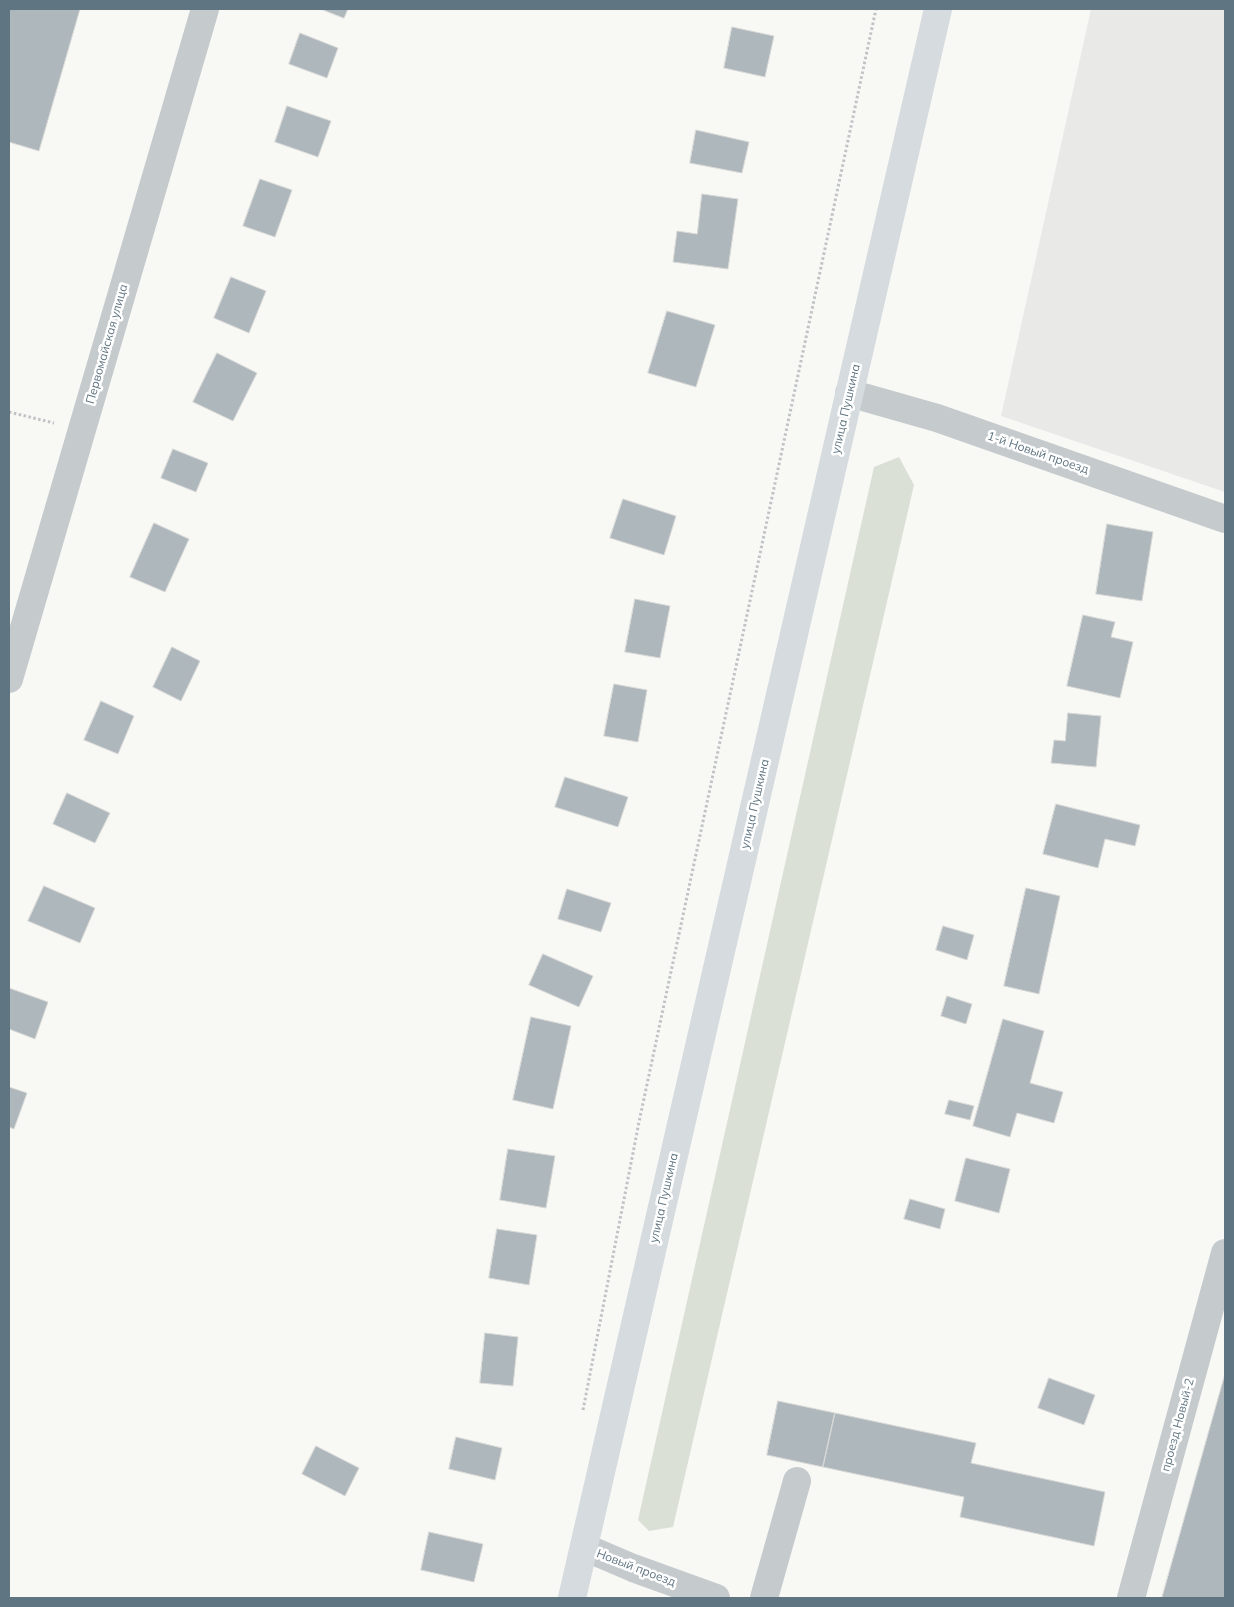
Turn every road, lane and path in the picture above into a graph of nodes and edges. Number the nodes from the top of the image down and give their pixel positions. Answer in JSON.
{"nodes":[{"id":1,"x":205,"y":9,"type":"edge"},
{"id":2,"x":876,"y":9,"type":"edge"},
{"id":3,"x":938,"y":9,"type":"edge"},
{"id":4,"x":849,"y":393,"type":"junction"},
{"id":5,"x":9,"y":412,"type":"edge"},
{"id":6,"x":82,"y":430,"type":"junction"},
{"id":7,"x":1225,"y":519,"type":"edge"},
{"id":8,"x":9,"y":679,"type":"edge"},
{"id":9,"x":1225,"y":1252,"type":"edge"},
{"id":10,"x":582,"y":1412,"type":"dead end"},
{"id":11,"x":797,"y":1481,"type":"dead end"},
{"id":12,"x":584,"y":1547,"type":"junction"},
{"id":13,"x":572,"y":1598,"type":"edge"},
{"id":14,"x":716,"y":1598,"type":"edge"},
{"id":15,"x":764,"y":1598,"type":"edge"},
{"id":16,"x":1131,"y":1598,"type":"edge"}],
"edges":[{"from":1,"to":6,"type":"street","name":"Первомайская улица"},
{"from":2,"to":10,"type":"path"},
{"from":3,"to":4,"type":"main road","name":"улица Пушкина"},
{"from":4,"to":7,"type":"street","name":"1-й Новый проезд"},
{"from":4,"to":12,"type":"main road","name":"улица Пушкина"},
{"from":5,"to":6,"type":"path"},
{"from":6,"to":8,"type":"street","name":"Первомайская улица"},
{"from":9,"to":16,"type":"street","name":"проезд Новый-2"},
{"from":11,"to":15,"type":"street"},
{"from":12,"to":13,"type":"main road","name":"улица Пушкина"},
{"from":12,"to":14,"type":"street","name":"Новый проезд"}]}
